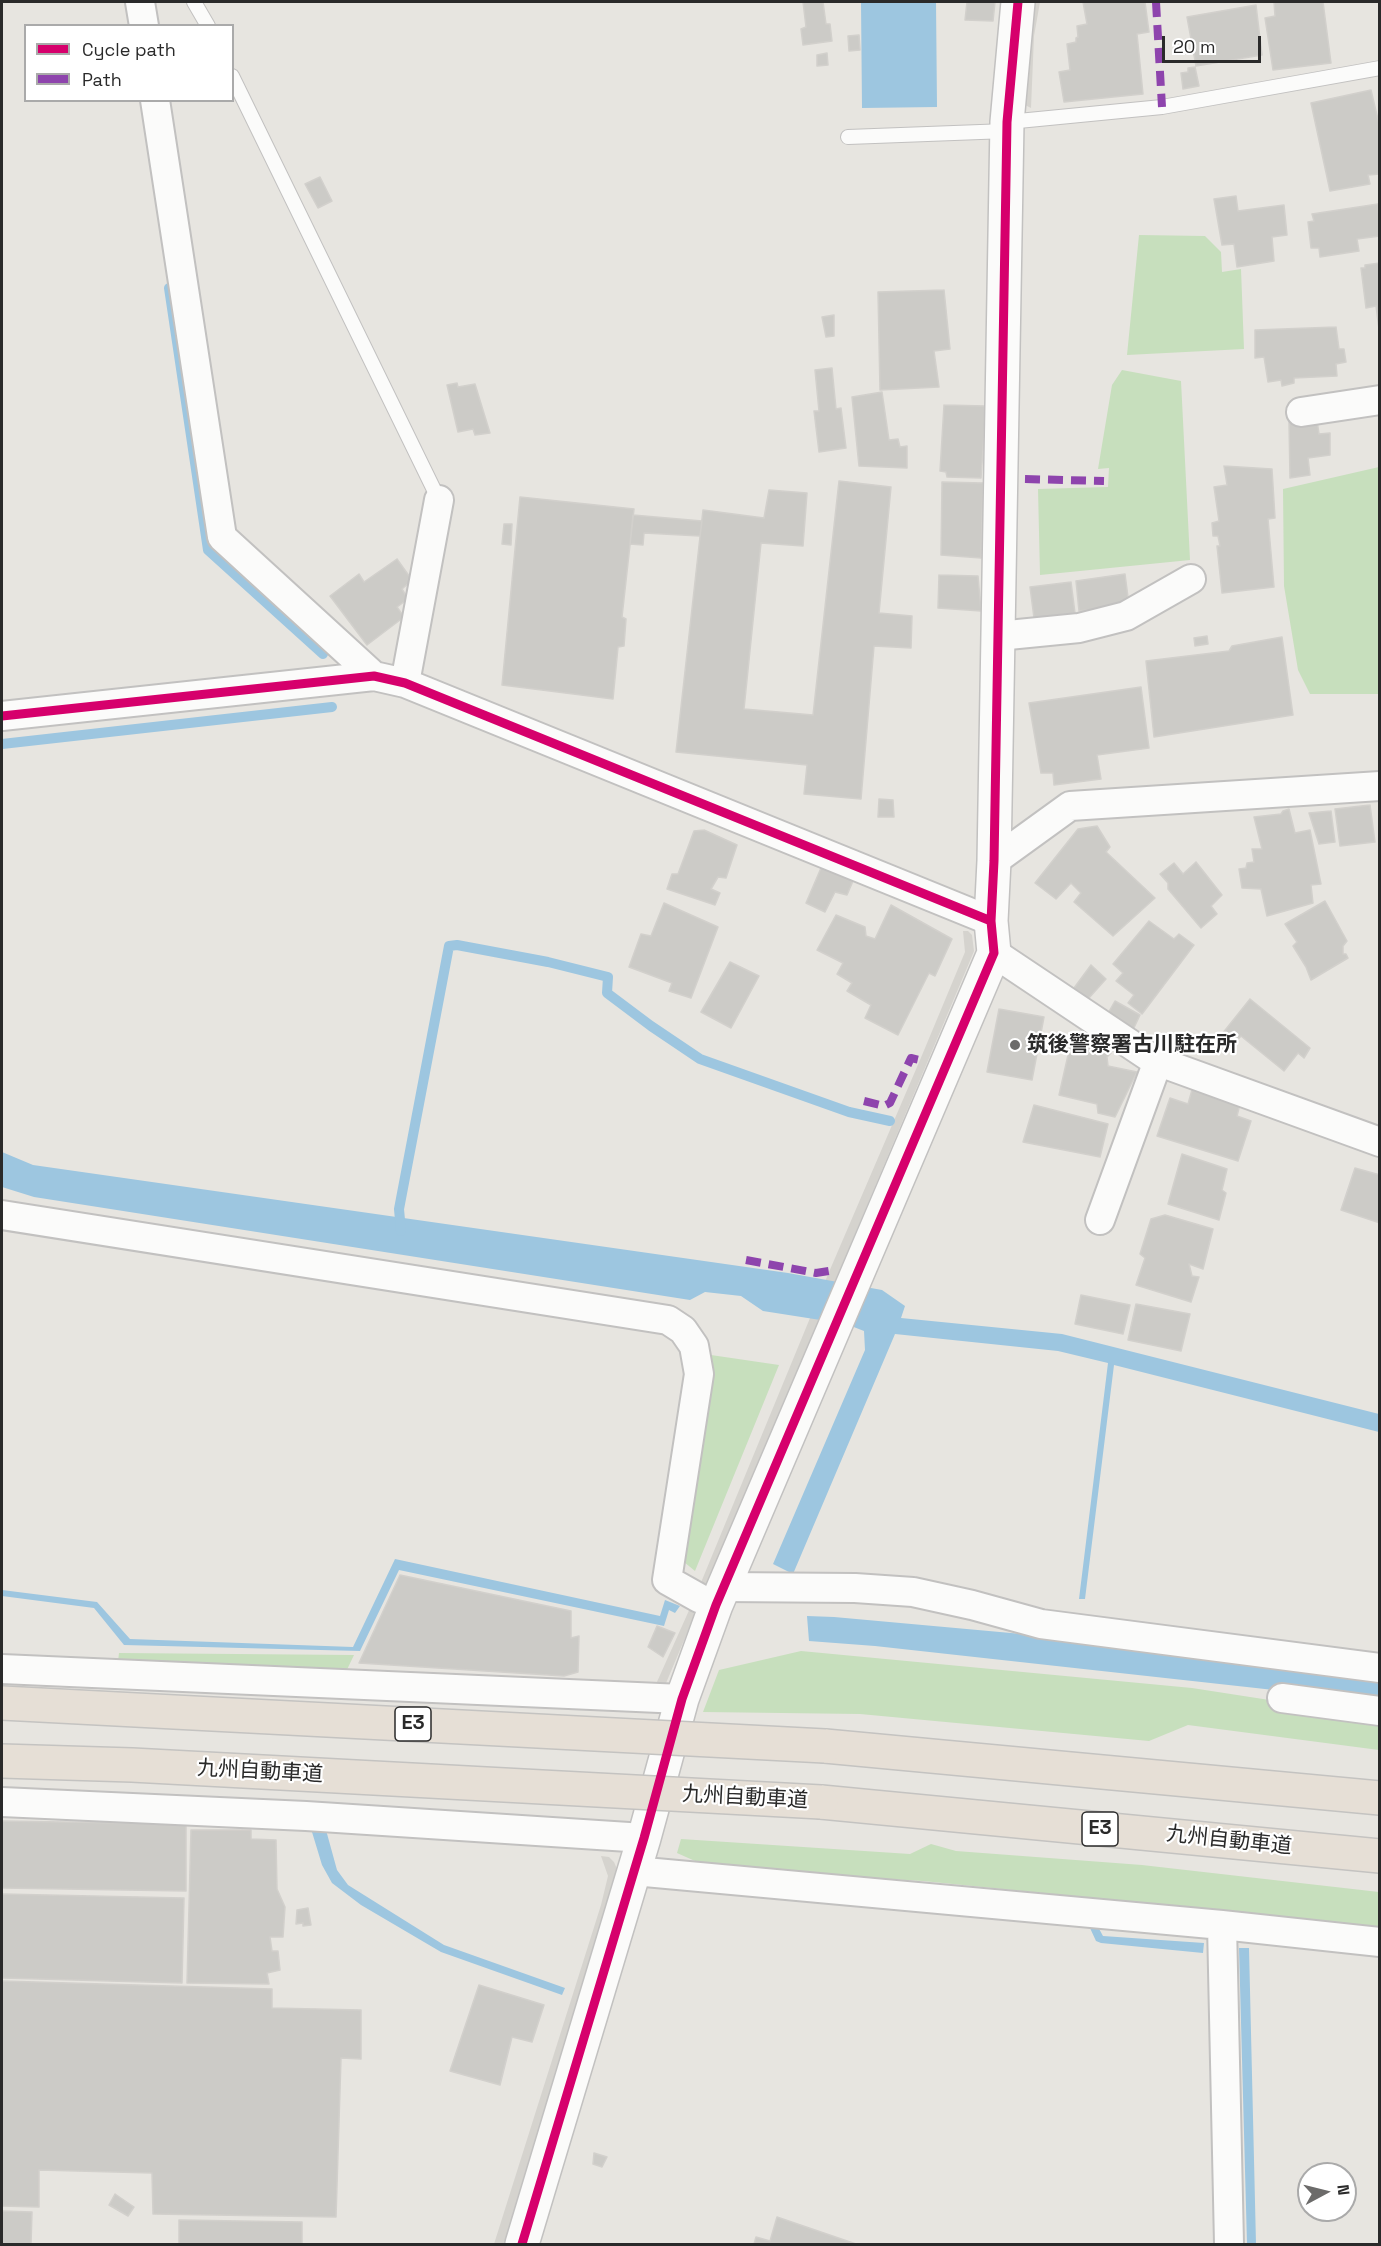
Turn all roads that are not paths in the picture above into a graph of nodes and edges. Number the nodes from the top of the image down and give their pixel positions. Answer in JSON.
{"nodes":[{"id":1,"x":140,"y":2,"type":"edge"},
{"id":2,"x":194,"y":2,"type":"edge"},
{"id":3,"x":1018,"y":2,"type":"edge"},
{"id":4,"x":144,"y":24,"type":"edge"},
{"id":5,"x":206,"y":24,"type":"edge"},
{"id":6,"x":1380,"y":68,"type":"edge"},
{"id":7,"x":234,"y":80,"type":"edge"},
{"id":8,"x":155,"y":102,"type":"edge"},
{"id":9,"x":1007,"y":126,"type":"junction"},
{"id":10,"x":848,"y":137,"type":"dead end"},
{"id":11,"x":1380,"y":400,"type":"edge"},
{"id":12,"x":1301,"y":412,"type":"dead end"},
{"id":13,"x":439,"y":500,"type":"joint"},
{"id":14,"x":1191,"y":579,"type":"dead end"},
{"id":15,"x":999,"y":636,"type":"junction"},
{"id":16,"x":374,"y":676,"type":"junction"},
{"id":17,"x":405,"y":684,"type":"junction"},
{"id":18,"x":2,"y":716,"type":"edge"},
{"id":19,"x":1380,"y":786,"type":"edge"},
{"id":20,"x":994,"y":861,"type":"junction"},
{"id":21,"x":991,"y":921,"type":"junction"},
{"id":22,"x":994,"y":953,"type":"junction"},
{"id":23,"x":1158,"y":1061,"type":"junction"},
{"id":24,"x":1380,"y":1142,"type":"edge"},
{"id":25,"x":2,"y":1215,"type":"edge"},
{"id":26,"x":1101,"y":1220,"type":"dead end"},
{"id":27,"x":711,"y":1593,"type":"junction"},
{"id":28,"x":1380,"y":1668,"type":"edge"},
{"id":29,"x":2,"y":1669,"type":"edge"},
{"id":30,"x":1282,"y":1698,"type":"dead end"},
{"id":31,"x":682,"y":1699,"type":"junction"},
{"id":32,"x":2,"y":1703,"type":"edge"},
{"id":33,"x":1380,"y":1712,"type":"edge"},
{"id":34,"x":2,"y":1761,"type":"edge"},
{"id":35,"x":1380,"y":1798,"type":"edge"},
{"id":36,"x":2,"y":1802,"type":"edge"},
{"id":37,"x":644,"y":1838,"type":"junction"},
{"id":38,"x":1380,"y":1856,"type":"edge"},
{"id":39,"x":634,"y":1871,"type":"junction"},
{"id":40,"x":1222,"y":1925,"type":"junction"},
{"id":41,"x":1380,"y":1942,"type":"edge"},
{"id":42,"x":522,"y":2244,"type":"edge"},
{"id":43,"x":1229,"y":2244,"type":"edge"}],
"edges":[{"from":1,"to":4,"type":"street"},
{"from":2,"to":5,"type":"lane"},
{"from":3,"to":9,"type":"street"},
{"from":6,"to":9,"type":"lane"},
{"from":7,"to":13,"type":"lane"},
{"from":8,"to":16,"type":"street"},
{"from":9,"to":10,"type":"lane"},
{"from":9,"to":15,"type":"street"},
{"from":11,"to":12,"type":"street"},
{"from":13,"to":17,"type":"street"},
{"from":14,"to":15,"type":"street"},
{"from":15,"to":20,"type":"street"},
{"from":16,"to":17,"type":"street"},
{"from":16,"to":18,"type":"street"},
{"from":17,"to":21,"type":"street"},
{"from":19,"to":20,"type":"street"},
{"from":20,"to":21,"type":"street"},
{"from":21,"to":22,"type":"street"},
{"from":22,"to":23,"type":"street"},
{"from":22,"to":27,"type":"street"},
{"from":23,"to":24,"type":"street"},
{"from":23,"to":26,"type":"street"},
{"from":25,"to":27,"type":"street"},
{"from":27,"to":28,"type":"street"},
{"from":27,"to":31,"type":"street"},
{"from":29,"to":31,"type":"street"},
{"from":30,"to":33,"type":"street"},
{"from":31,"to":37,"type":"street"},
{"from":32,"to":35,"type":"highway","number":"E3","bridge":true},
{"from":34,"to":38,"type":"highway","name":"九州自動車道","number":"E3","bridge":true},
{"from":36,"to":37,"type":"street"},
{"from":37,"to":39,"type":"street"},
{"from":39,"to":40,"type":"street"},
{"from":39,"to":42,"type":"street"},
{"from":40,"to":41,"type":"street"},
{"from":40,"to":43,"type":"street"}]}
